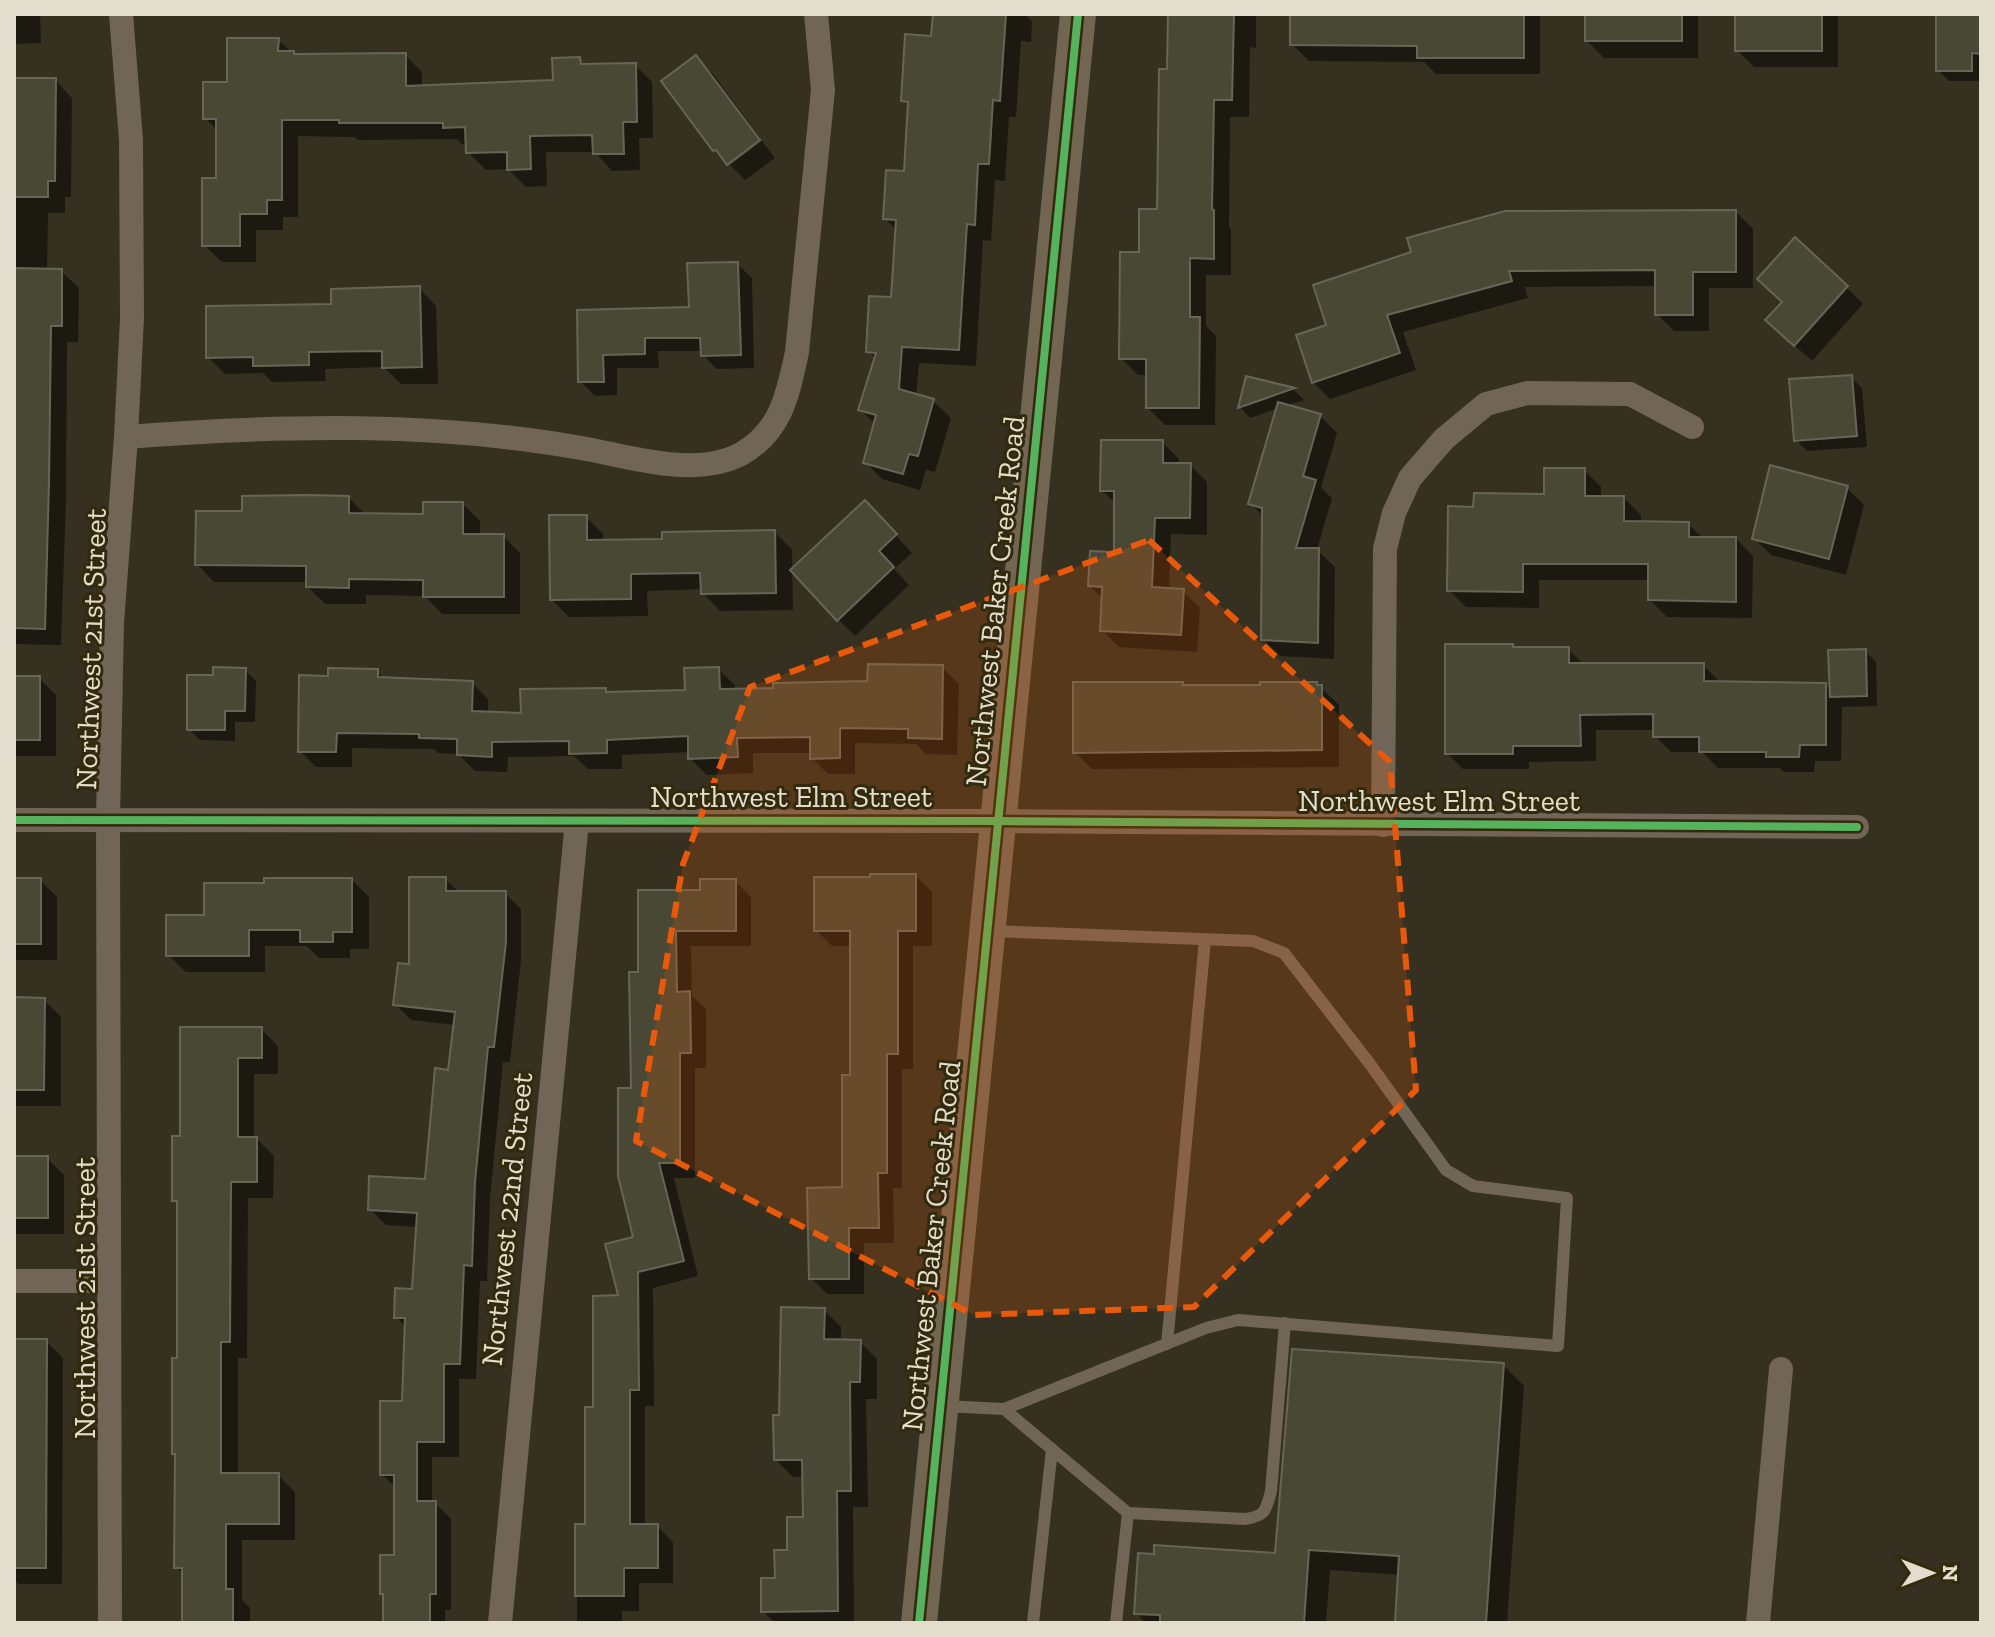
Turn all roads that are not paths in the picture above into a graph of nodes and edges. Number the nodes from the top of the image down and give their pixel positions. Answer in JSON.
{"nodes":[{"id":1,"x":121,"y":14,"type":"edge"},
{"id":2,"x":816,"y":14,"type":"edge"},
{"id":3,"x":1078,"y":14,"type":"edge"},
{"id":4,"x":1692,"y":427,"type":"dead end"},
{"id":5,"x":126,"y":437,"type":"junction"},
{"id":6,"x":108,"y":819,"type":"junction"},
{"id":7,"x":14,"y":820,"type":"edge"},
{"id":8,"x":577,"y":821,"type":"junction"},
{"id":9,"x":997,"y":821,"type":"junction"},
{"id":10,"x":1383,"y":825,"type":"junction"},
{"id":11,"x":1857,"y":827,"type":"dead end"},
{"id":12,"x":986,"y":931,"type":"junction"},
{"id":13,"x":1205,"y":940,"type":"junction"},
{"id":14,"x":14,"y":1281,"type":"edge"},
{"id":15,"x":109,"y":1281,"type":"junction"},
{"id":16,"x":1285,"y":1323,"type":"junction"},
{"id":17,"x":1167,"y":1344,"type":"junction"},
{"id":18,"x":1781,"y":1369,"type":"dead end"},
{"id":19,"x":940,"y":1406,"type":"junction"},
{"id":20,"x":1004,"y":1409,"type":"junction"},
{"id":21,"x":1052,"y":1449,"type":"junction"},
{"id":22,"x":1128,"y":1513,"type":"junction"},
{"id":23,"x":110,"y":1623,"type":"edge"},
{"id":24,"x":500,"y":1623,"type":"edge"},
{"id":25,"x":919,"y":1623,"type":"edge"},
{"id":26,"x":1033,"y":1623,"type":"edge"},
{"id":27,"x":1116,"y":1623,"type":"edge"},
{"id":28,"x":1758,"y":1623,"type":"edge"}],
"edges":[{"from":1,"to":5,"type":"street","name":"Northwest 21st Street"},
{"from":2,"to":5,"type":"street"},
{"from":3,"to":9,"type":"main road","name":"Northwest Baker Creek Road"},
{"from":4,"to":10,"type":"street"},
{"from":5,"to":6,"type":"street","name":"Northwest 21st Street"},
{"from":6,"to":7,"type":"street","name":"Northwest Elm Street"},
{"from":6,"to":8,"type":"street","name":"Northwest Elm Street"},
{"from":6,"to":15,"type":"street","name":"Northwest 21st Street"},
{"from":8,"to":9,"type":"street","name":"Northwest Elm Street"},
{"from":8,"to":24,"type":"street","name":"Northwest 22nd Street"},
{"from":9,"to":10,"type":"street","name":"Northwest Elm Street"},
{"from":9,"to":12,"type":"main road","name":"Northwest Baker Creek Road"},
{"from":10,"to":11,"type":"street","name":"Northwest Elm Street"},
{"from":12,"to":13,"type":"lane"},
{"from":12,"to":19,"type":"main road","name":"Northwest Baker Creek Road"},
{"from":13,"to":16,"type":"lane"},
{"from":13,"to":17,"type":"lane"},
{"from":14,"to":15,"type":"street"},
{"from":15,"to":23,"type":"street","name":"Northwest 21st Street"},
{"from":16,"to":17,"type":"lane"},
{"from":16,"to":22,"type":"lane"},
{"from":17,"to":20,"type":"lane"},
{"from":18,"to":28,"type":"street"},
{"from":19,"to":20,"type":"lane"},
{"from":19,"to":25,"type":"main road","name":"Northwest Baker Creek Road"},
{"from":20,"to":21,"type":"lane"},
{"from":21,"to":22,"type":"lane"},
{"from":21,"to":26,"type":"lane"},
{"from":22,"to":27,"type":"lane"}]}
